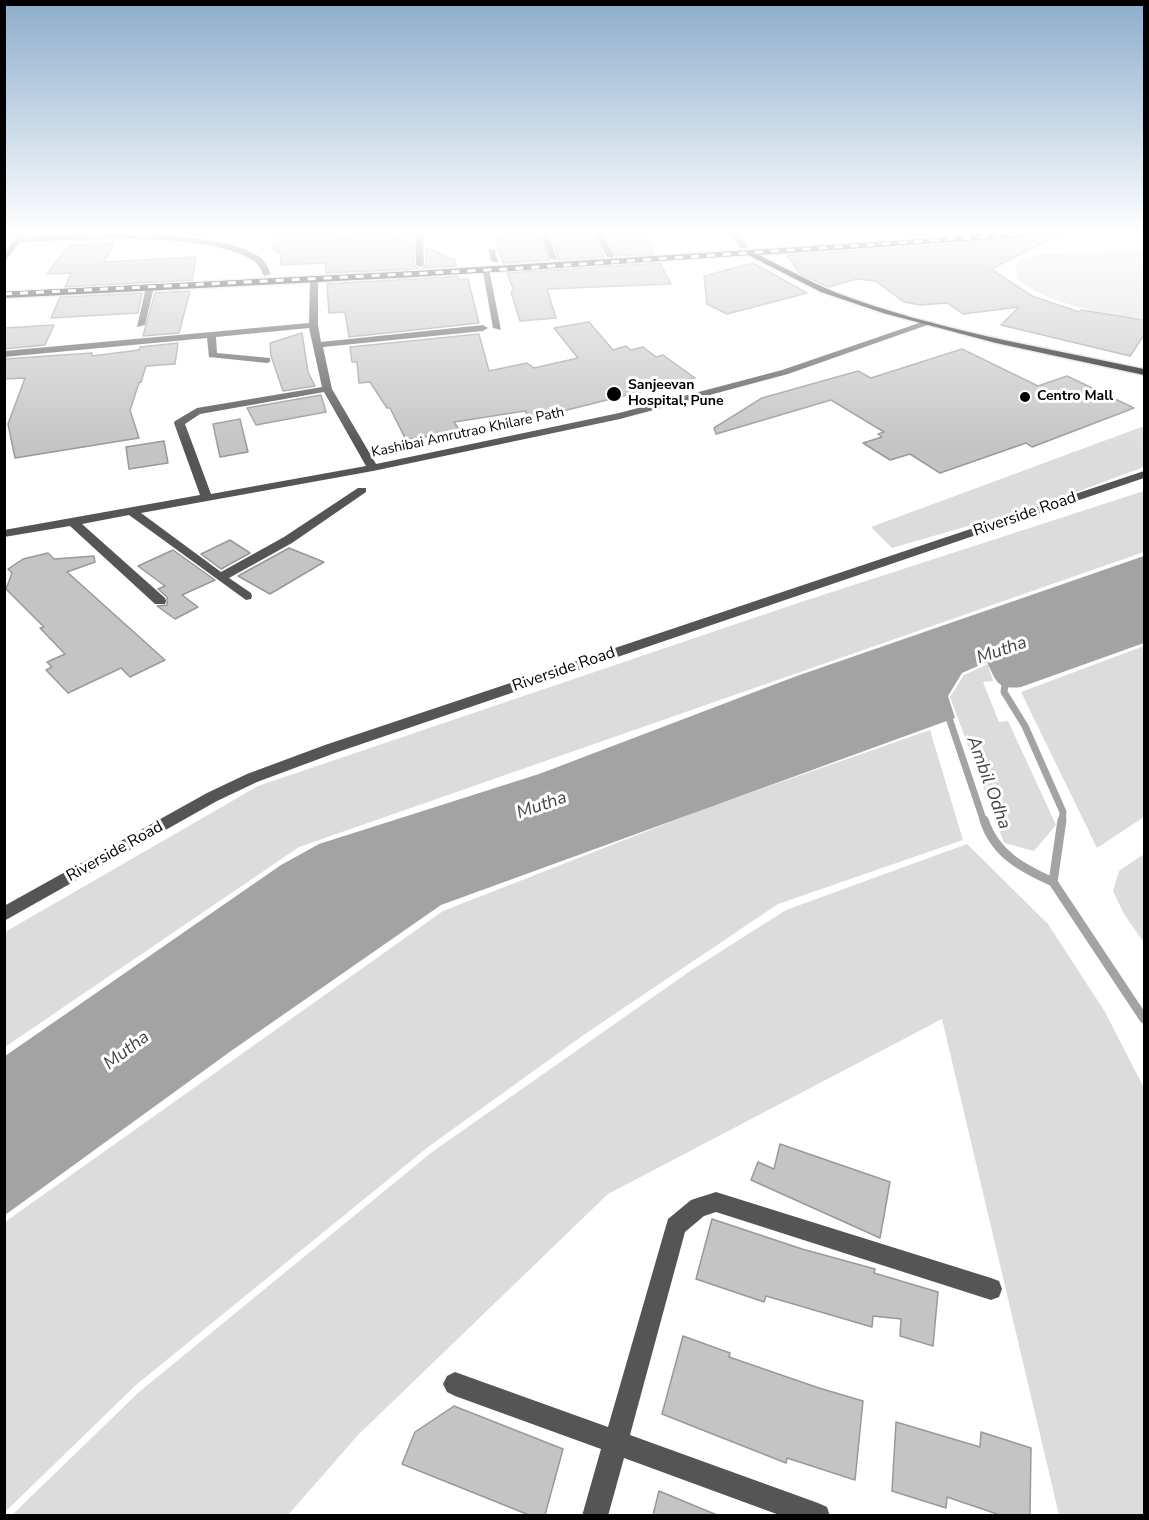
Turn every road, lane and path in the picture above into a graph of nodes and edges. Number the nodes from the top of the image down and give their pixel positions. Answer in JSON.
{"nodes":[{"id":1,"x":145,"y":305,"type":"edge"},
{"id":2,"x":313,"y":305,"type":"edge"},
{"id":3,"x":493,"y":305,"type":"edge"},
{"id":4,"x":864,"y":305,"type":"edge"},
{"id":5,"x":928,"y":323,"type":"junction"},
{"id":6,"x":140,"y":325,"type":"dead end"},
{"id":7,"x":312,"y":325,"type":"junction"},
{"id":8,"x":483,"y":328,"type":"dead end"},
{"id":9,"x":498,"y":328,"type":"dead end"},
{"id":10,"x":211,"y":334,"type":"junction"},
{"id":11,"x":317,"y":345,"type":"junction"},
{"id":12,"x":4,"y":354,"type":"edge"},
{"id":13,"x":267,"y":360,"type":"dead end"},
{"id":14,"x":1144,"y":372,"type":"edge"},
{"id":15,"x":327,"y":389,"type":"junction"},
{"id":16,"x":373,"y":468,"type":"junction"},
{"id":17,"x":1144,"y":474,"type":"edge"},
{"id":18,"x":363,"y":490,"type":"dead end"},
{"id":19,"x":207,"y":498,"type":"junction"},
{"id":20,"x":132,"y":512,"type":"junction"},
{"id":21,"x":74,"y":523,"type":"junction"},
{"id":22,"x":4,"y":534,"type":"edge"},
{"id":23,"x":221,"y":577,"type":"junction"},
{"id":24,"x":246,"y":596,"type":"dead end"},
{"id":25,"x":160,"y":602,"type":"dead end"},
{"id":26,"x":4,"y":914,"type":"edge"},
{"id":27,"x":991,"y":1289,"type":"dead end"},
{"id":28,"x":455,"y":1384,"type":"dead end"},
{"id":29,"x":616,"y":1442,"type":"junction"},
{"id":30,"x":595,"y":1515,"type":"edge"},
{"id":31,"x":818,"y":1515,"type":"edge"}],
"edges":[{"from":1,"to":6,"type":"street"},
{"from":2,"to":7,"type":"street"},
{"from":3,"to":9,"type":"street"},
{"from":4,"to":5,"type":"main road"},
{"from":5,"to":14,"type":"main road"},
{"from":5,"to":16,"type":"street","name":"Kashibai Amrutrao Khilare Path"},
{"from":7,"to":10,"type":"street"},
{"from":7,"to":11,"type":"street"},
{"from":8,"to":11,"type":"street"},
{"from":10,"to":12,"type":"street"},
{"from":10,"to":13,"type":"street"},
{"from":11,"to":15,"type":"street"},
{"from":15,"to":16,"type":"street"},
{"from":15,"to":19,"type":"street"},
{"from":16,"to":19,"type":"street","name":"Kashibai Amrutrao Khilare Path"},
{"from":17,"to":26,"type":"street","name":"Riverside Road"},
{"from":18,"to":23,"type":"street"},
{"from":19,"to":20,"type":"street","name":"Kashibai Amrutrao Khilare Path"},
{"from":20,"to":21,"type":"street","name":"Kashibai Amrutrao Khilare Path"},
{"from":20,"to":23,"type":"street"},
{"from":21,"to":22,"type":"street","name":"Kashibai Amrutrao Khilare Path"},
{"from":21,"to":25,"type":"street"},
{"from":23,"to":24,"type":"street"},
{"from":27,"to":29,"type":"street"},
{"from":28,"to":29,"type":"street"},
{"from":29,"to":30,"type":"street"},
{"from":29,"to":31,"type":"street"}]}
